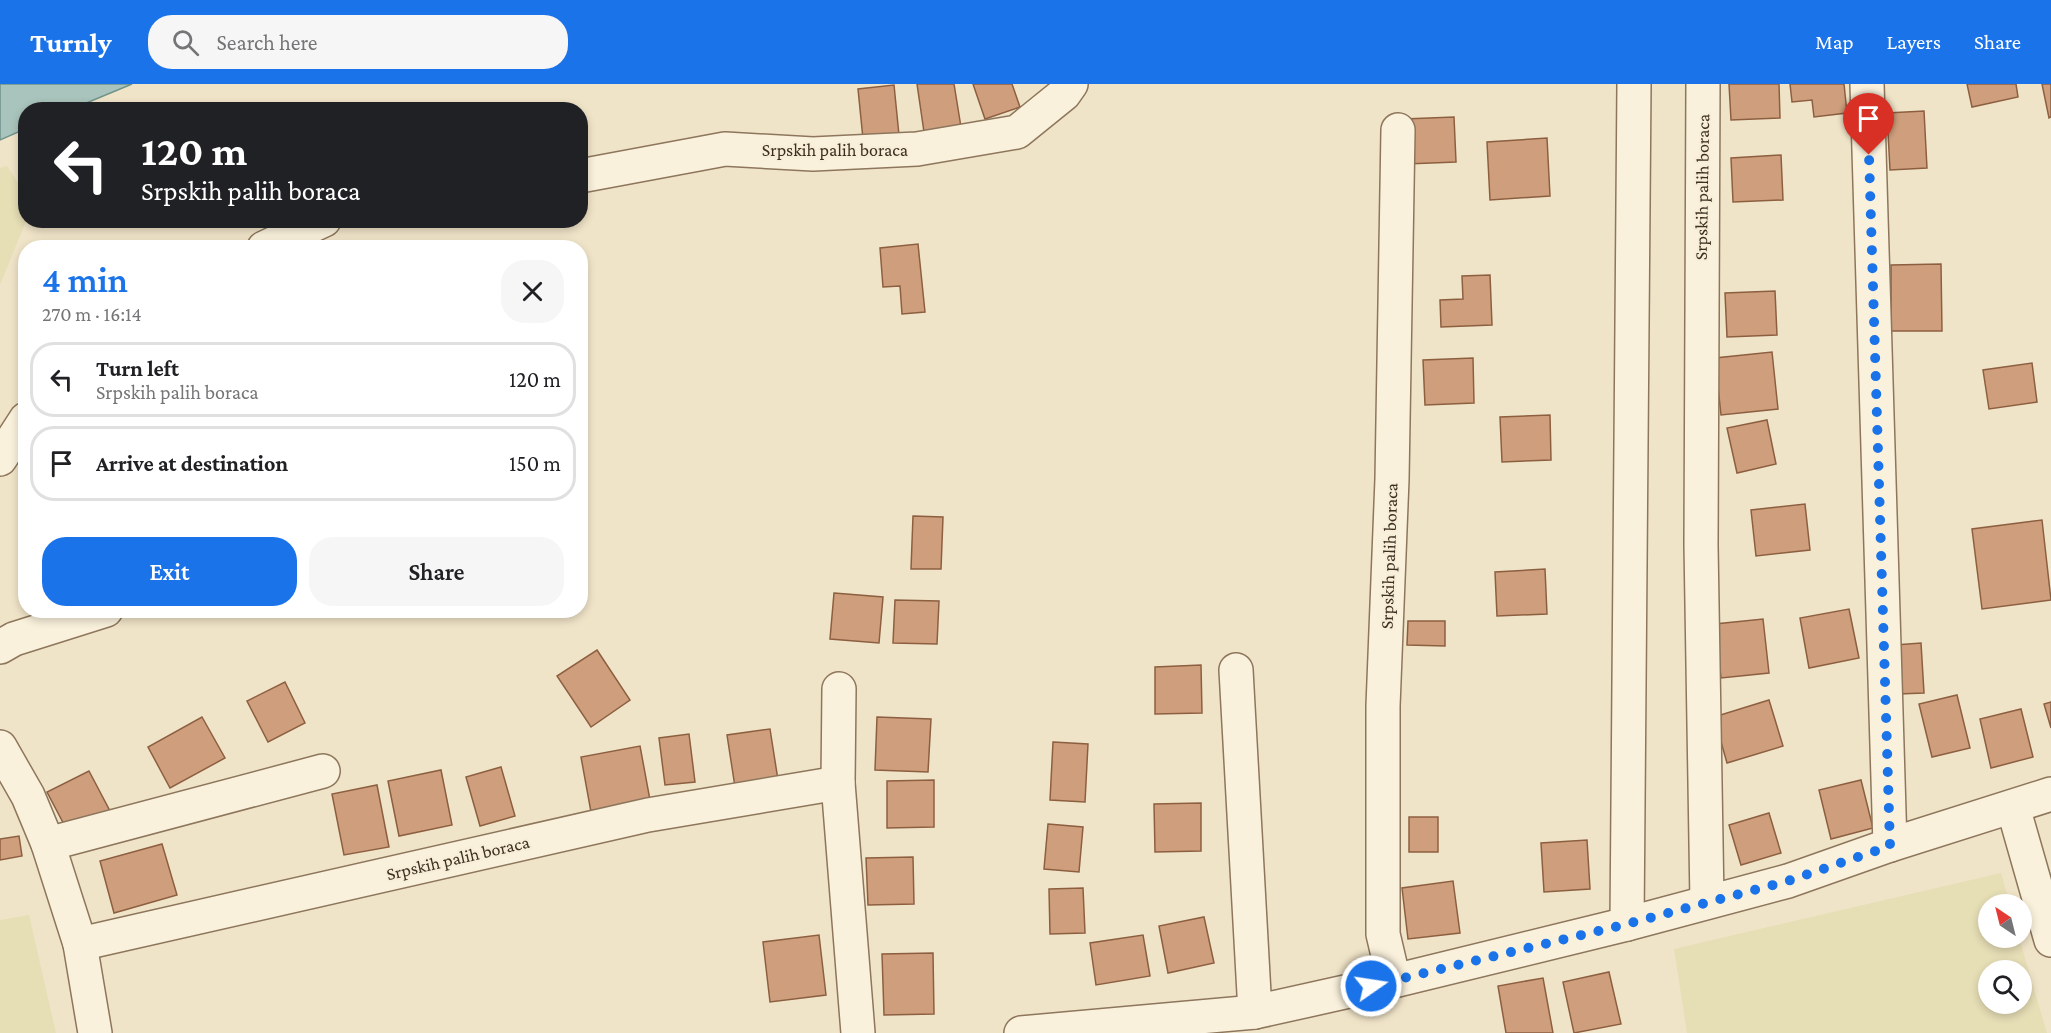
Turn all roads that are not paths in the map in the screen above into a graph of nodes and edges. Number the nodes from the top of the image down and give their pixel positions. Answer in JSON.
{"nodes":[{"id":1,"x":1071,"y":84,"type":"edge"},
{"id":2,"x":1634,"y":84,"type":"edge"},
{"id":3,"x":1703,"y":84,"type":"edge"},
{"id":4,"x":1867,"y":84,"type":"edge"},
{"id":5,"x":1398,"y":130,"type":"dead end"},
{"id":6,"x":588,"y":175,"type":"edge"},
{"id":7,"x":307,"y":228,"type":"edge"},
{"id":8,"x":282,"y":240,"type":"edge"},
{"id":9,"x":18,"y":431,"type":"edge"},
{"id":10,"x":0,"y":459,"type":"edge"},
{"id":11,"x":81,"y":618,"type":"edge"},
{"id":12,"x":0,"y":647,"type":"edge"},
{"id":13,"x":1236,"y":670,"type":"dead end"},
{"id":14,"x":838,"y":689,"type":"dead end"},
{"id":15,"x":0,"y":747,"type":"edge"},
{"id":16,"x":323,"y":771,"type":"dead end"},
{"id":17,"x":838,"y":783,"type":"junction"},
{"id":18,"x":2051,"y":794,"type":"edge"},
{"id":19,"x":2013,"y":807,"type":"junction"},
{"id":20,"x":48,"y":844,"type":"junction"},
{"id":21,"x":1890,"y":846,"type":"junction"},
{"id":22,"x":1707,"y":902,"type":"junction"},
{"id":23,"x":1627,"y":924,"type":"junction"},
{"id":24,"x":2051,"y":940,"type":"edge"},
{"id":25,"x":80,"y":944,"type":"junction"},
{"id":26,"x":1394,"y":981,"type":"junction"},
{"id":27,"x":1255,"y":1012,"type":"junction"},
{"id":28,"x":95,"y":1033,"type":"edge"},
{"id":29,"x":858,"y":1033,"type":"edge"},
{"id":30,"x":1022,"y":1033,"type":"edge"}],
"edges":[{"from":1,"to":6,"type":"street","name":"Srpskih palih boraca"},
{"from":2,"to":23,"type":"street"},
{"from":3,"to":22,"type":"street","name":"Srpskih palih boraca"},
{"from":4,"to":21,"type":"street"},
{"from":5,"to":26,"type":"street","name":"Srpskih palih boraca"},
{"from":7,"to":8,"type":"street"},
{"from":9,"to":10,"type":"street"},
{"from":11,"to":12,"type":"street"},
{"from":13,"to":27,"type":"street"},
{"from":14,"to":17,"type":"street"},
{"from":15,"to":20,"type":"street"},
{"from":16,"to":20,"type":"street"},
{"from":17,"to":25,"type":"street","name":"Srpskih palih boraca"},
{"from":17,"to":29,"type":"street"},
{"from":18,"to":19,"type":"street"},
{"from":19,"to":21,"type":"street"},
{"from":19,"to":24,"type":"street"},
{"from":20,"to":25,"type":"street"},
{"from":21,"to":22,"type":"street"},
{"from":22,"to":23,"type":"street"},
{"from":23,"to":26,"type":"street"},
{"from":25,"to":28,"type":"street"},
{"from":26,"to":27,"type":"street"},
{"from":27,"to":30,"type":"street"}]}
